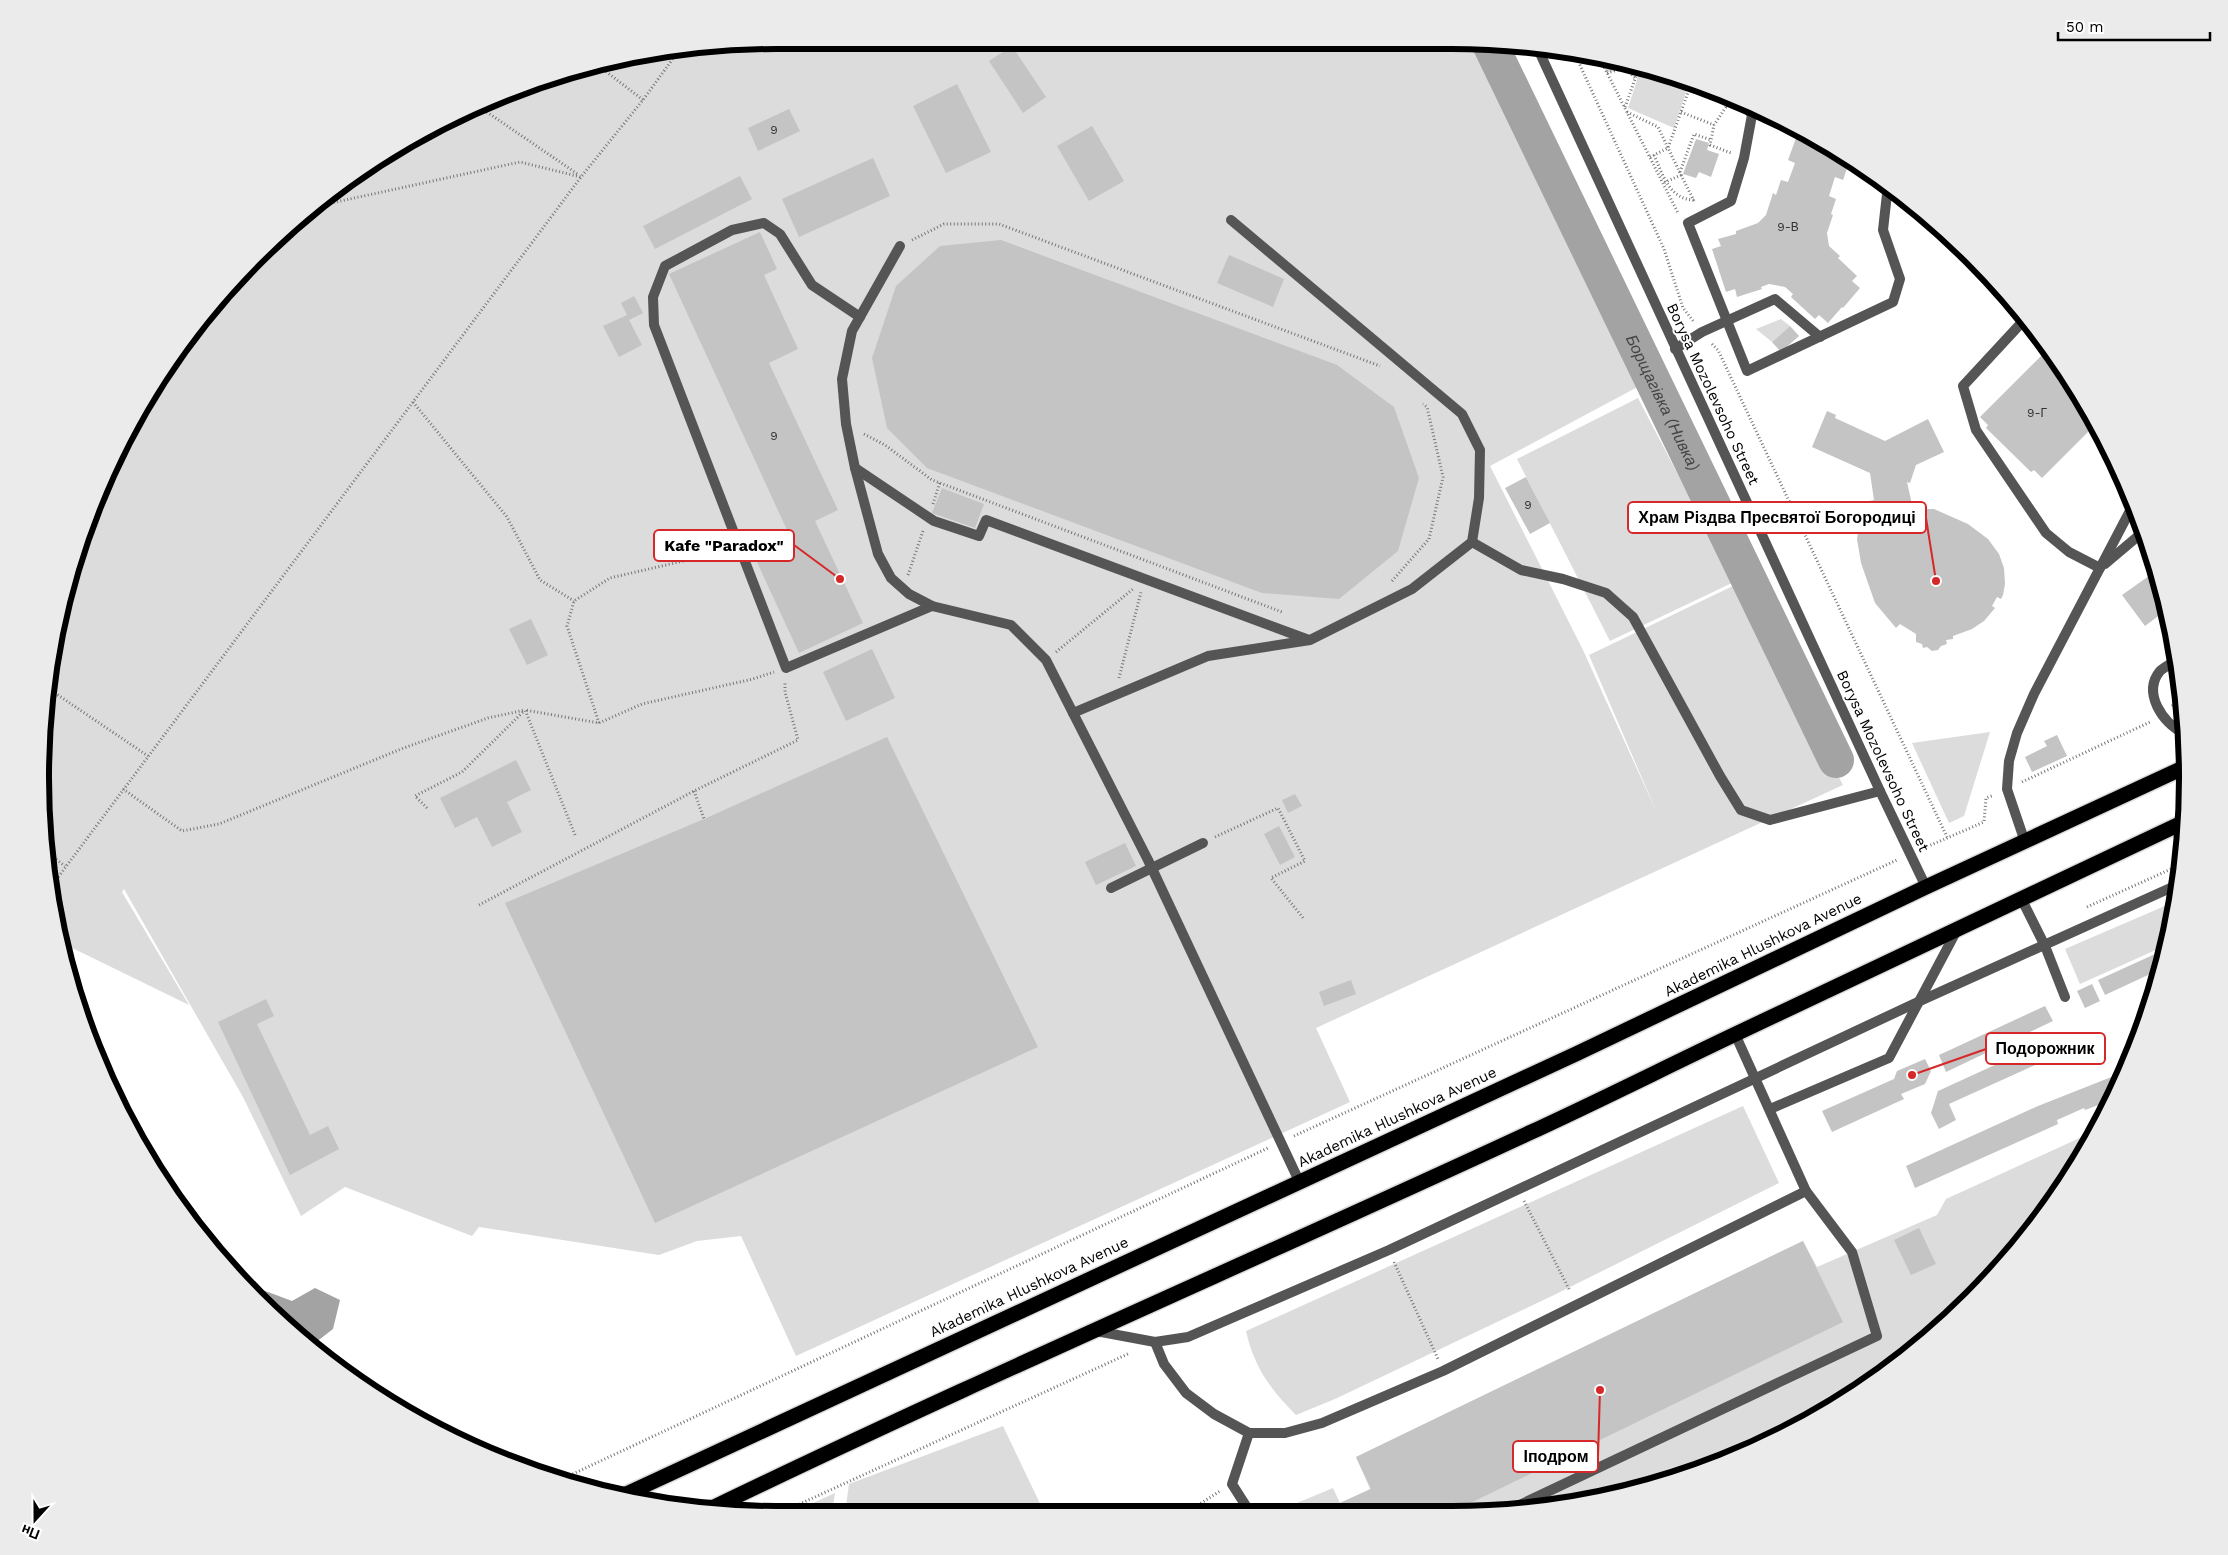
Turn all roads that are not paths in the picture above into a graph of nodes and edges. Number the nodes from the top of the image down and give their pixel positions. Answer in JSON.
{"nodes":[{"id":1,"x":1540,"y":54,"type":"edge"},
{"id":2,"x":1751,"y":114,"type":"edge"},
{"id":3,"x":1887,"y":194,"type":"edge"},
{"id":4,"x":1231,"y":220,"type":"dead end"},
{"id":5,"x":900,"y":246,"type":"road end"},
{"id":6,"x":860,"y":317,"type":"junction"},
{"id":7,"x":1727,"y":321,"type":"junction"},
{"id":8,"x":2021,"y":324,"type":"edge"},
{"id":9,"x":1820,"y":337,"type":"junction"},
{"id":10,"x":1675,"y":349,"type":"junction"},
{"id":11,"x":854,"y":468,"type":"junction"},
{"id":12,"x":2129,"y":513,"type":"edge"},
{"id":13,"x":2139,"y":537,"type":"edge"},
{"id":14,"x":1472,"y":542,"type":"junction"},
{"id":15,"x":2100,"y":568,"type":"junction"},
{"id":16,"x":932,"y":606,"type":"junction"},
{"id":17,"x":1310,"y":640,"type":"junction"},
{"id":18,"x":2170,"y":665,"type":"edge"},
{"id":19,"x":1072,"y":712,"type":"junction"},
{"id":20,"x":2178,"y":729,"type":"edge"},
{"id":21,"x":2179,"y":769,"type":"edge"},
{"id":22,"x":1880,"y":791,"type":"junction"},
{"id":23,"x":2178,"y":825,"type":"edge"},
{"id":24,"x":1203,"y":842,"type":"road end"},
{"id":25,"x":2025,"y":842,"type":"junction"},
{"id":26,"x":1151,"y":868,"type":"junction"},
{"id":27,"x":1926,"y":887,"type":"junction"},
{"id":28,"x":1111,"y":888,"type":"dead end"},
{"id":29,"x":2170,"y":888,"type":"edge"},
{"id":30,"x":2021,"y":898,"type":"junction"},
{"id":31,"x":1958,"y":928,"type":"junction"},
{"id":32,"x":2045,"y":946,"type":"junction"},
{"id":33,"x":2064,"y":997,"type":"dead end"},
{"id":34,"x":1920,"y":1001,"type":"junction"},
{"id":35,"x":1735,"y":1034,"type":"junction"},
{"id":36,"x":1756,"y":1079,"type":"junction"},
{"id":37,"x":1770,"y":1109,"type":"junction"},
{"id":38,"x":1299,"y":1181,"type":"junction"},
{"id":39,"x":1806,"y":1191,"type":"junction"},
{"id":40,"x":1092,"y":1330,"type":"junction"},
{"id":41,"x":1155,"y":1342,"type":"junction"},
{"id":42,"x":1249,"y":1433,"type":"junction"},
{"id":43,"x":632,"y":1491,"type":"edge"},
{"id":44,"x":1526,"y":1502,"type":"edge"},
{"id":45,"x":720,"y":1504,"type":"edge"},
{"id":46,"x":1246,"y":1506,"type":"dead end"}],
"edges":[{"from":1,"to":10,"type":"street","name":"Borysa Mozolevsoho Street"},
{"from":2,"to":7,"type":"street"},
{"from":3,"to":9,"type":"street"},
{"from":4,"to":14,"type":"street"},
{"from":5,"to":6,"type":"street"},
{"from":6,"to":11,"type":"street"},
{"from":6,"to":16,"type":"street"},
{"from":7,"to":9,"type":"street"},
{"from":7,"to":9,"type":"street"},
{"from":7,"to":10,"type":"street"},
{"from":8,"to":15,"type":"street"},
{"from":10,"to":22,"type":"street","name":"Borysa Mozolevsoho Street"},
{"from":11,"to":16,"type":"street"},
{"from":11,"to":17,"type":"street"},
{"from":12,"to":15,"type":"street"},
{"from":13,"to":15,"type":"street"},
{"from":14,"to":17,"type":"street"},
{"from":14,"to":22,"type":"street"},
{"from":15,"to":25,"type":"street"},
{"from":16,"to":19,"type":"street"},
{"from":17,"to":19,"type":"street"},
{"from":18,"to":20,"type":"street"},
{"from":19,"to":26,"type":"street"},
{"from":21,"to":25,"type":"highway","name":"Akademika Hlushkova Avenue"},
{"from":22,"to":27,"type":"street","name":"Borysa Mozolevsoho Street"},
{"from":23,"to":30,"type":"highway"},
{"from":24,"to":26,"type":"street"},
{"from":25,"to":27,"type":"highway","name":"Akademika Hlushkova Avenue"},
{"from":26,"to":28,"type":"street"},
{"from":26,"to":38,"type":"street"},
{"from":27,"to":38,"type":"highway","name":"Akademika Hlushkova Avenue"},
{"from":29,"to":32,"type":"street"},
{"from":30,"to":31,"type":"highway"},
{"from":30,"to":32,"type":"street"},
{"from":31,"to":34,"type":"street"},
{"from":31,"to":35,"type":"highway"},
{"from":32,"to":33,"type":"street"},
{"from":32,"to":34,"type":"street"},
{"from":34,"to":36,"type":"street"},
{"from":34,"to":37,"type":"street"},
{"from":35,"to":36,"type":"street"},
{"from":35,"to":40,"type":"highway"},
{"from":36,"to":37,"type":"street"},
{"from":36,"to":41,"type":"street"},
{"from":37,"to":39,"type":"street"},
{"from":38,"to":43,"type":"highway","name":"Akademika Hlushkova Avenue"},
{"from":39,"to":42,"type":"street"},
{"from":39,"to":44,"type":"street"},
{"from":40,"to":41,"type":"street"},
{"from":40,"to":45,"type":"highway"},
{"from":41,"to":42,"type":"street"},
{"from":42,"to":46,"type":"street"}]}
